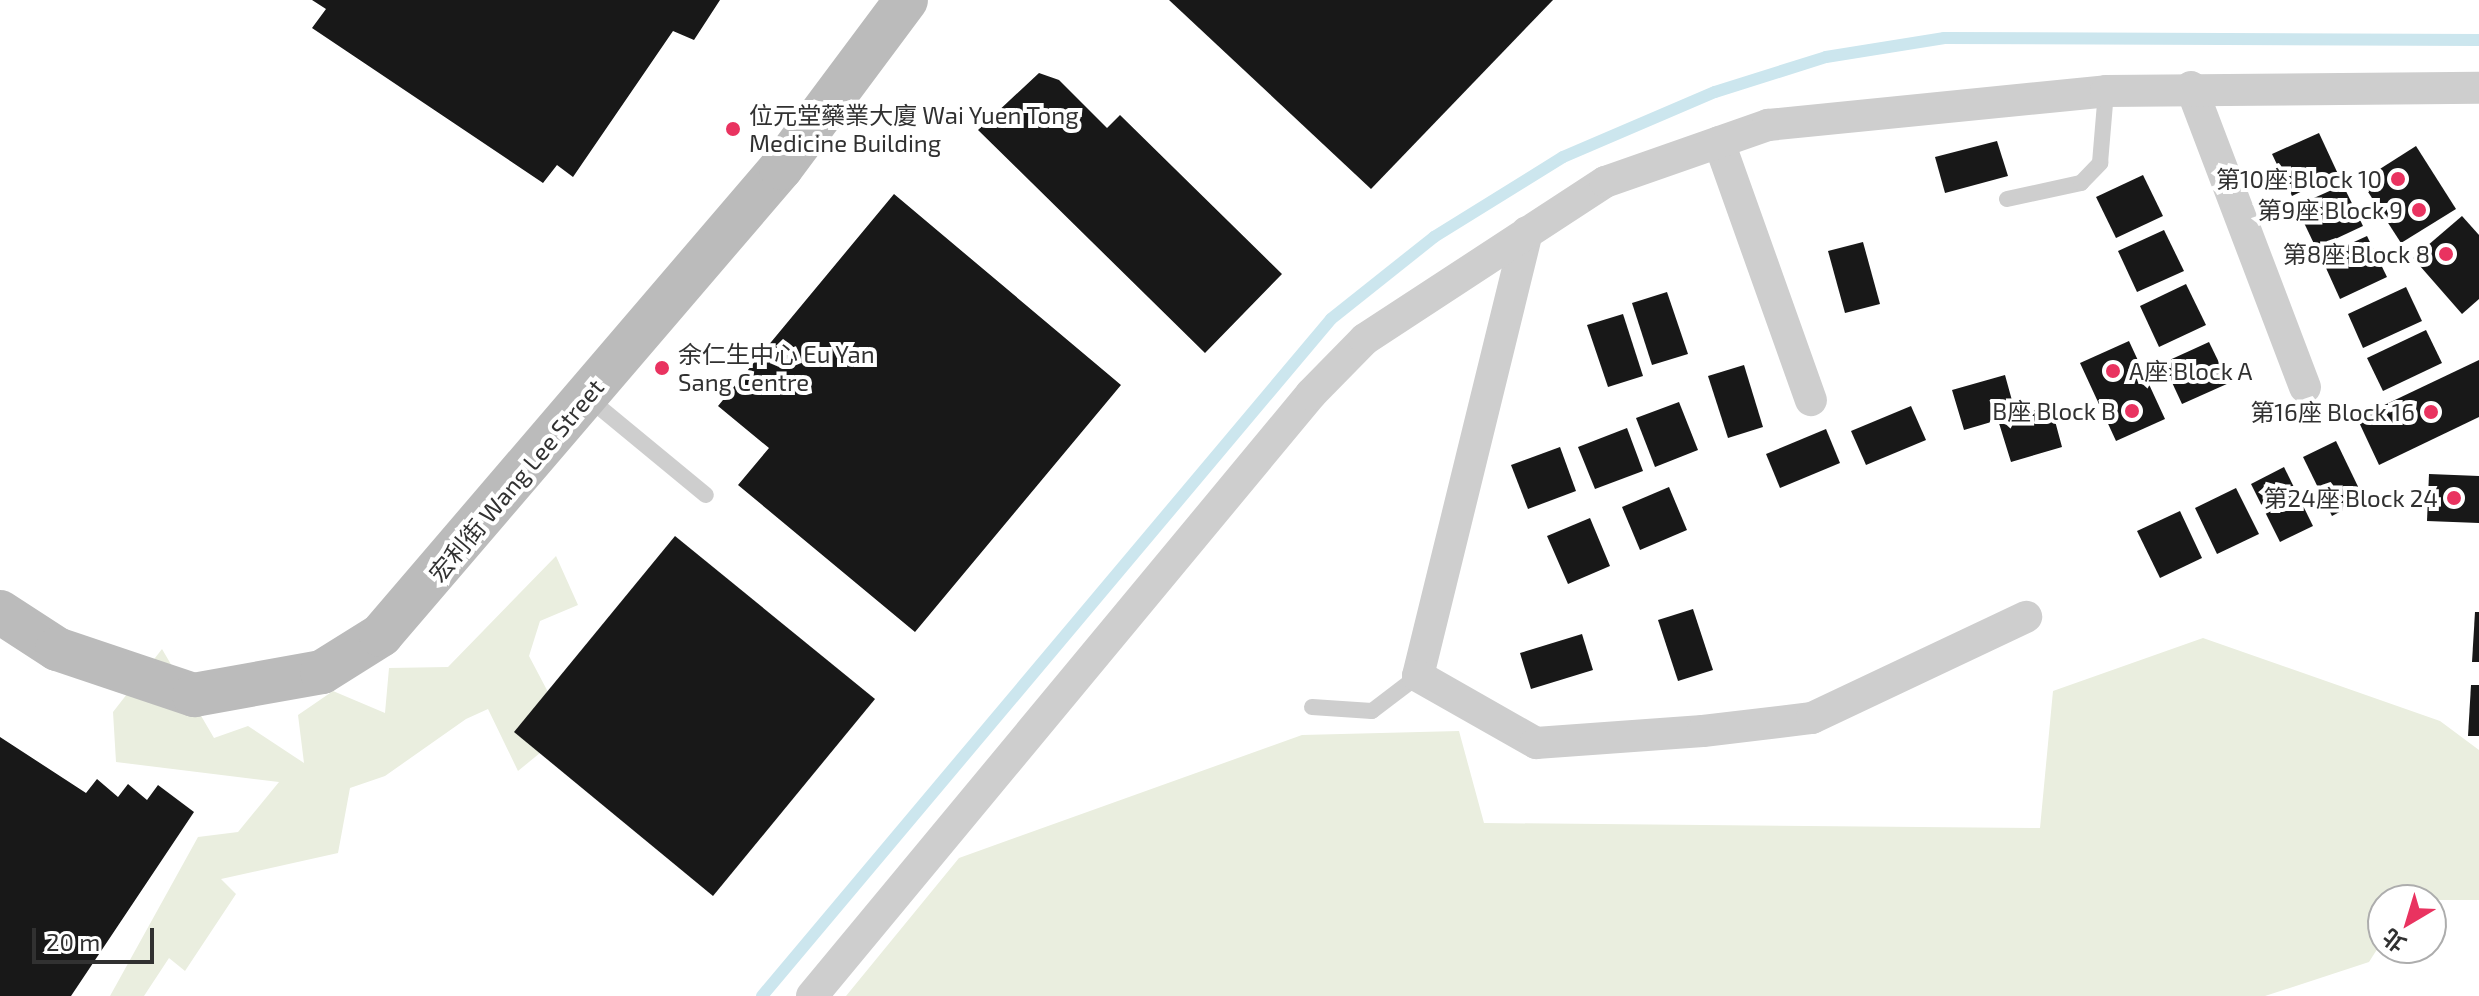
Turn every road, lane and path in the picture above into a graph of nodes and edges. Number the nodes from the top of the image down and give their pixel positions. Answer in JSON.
{"nodes":[{"id":1,"x":906,"y":0,"type":"edge"},
{"id":2,"x":2191,"y":87,"type":"junction"},
{"id":3,"x":2479,"y":88,"type":"edge"},
{"id":4,"x":2106,"y":91,"type":"junction"},
{"id":5,"x":1719,"y":142,"type":"junction"},
{"id":6,"x":2007,"y":199,"type":"dead end"},
{"id":7,"x":1527,"y":232,"type":"junction"},
{"id":8,"x":2305,"y":387,"type":"dead end"},
{"id":9,"x":587,"y":397,"type":"junction"},
{"id":10,"x":1811,"y":400,"type":"dead end"},
{"id":11,"x":706,"y":495,"type":"dead end"},
{"id":12,"x":0,"y":612,"type":"edge"},
{"id":13,"x":2026,"y":617,"type":"dead end"},
{"id":14,"x":1418,"y":676,"type":"junction"},
{"id":15,"x":1312,"y":707,"type":"dead end"},
{"id":16,"x":812,"y":996,"type":"edge"}],
"edges":[{"from":1,"to":9,"type":"street","name":"宏利街 Wang Lee Street"},
{"from":2,"to":3,"type":"street"},
{"from":2,"to":4,"type":"street"},
{"from":2,"to":8,"type":"street"},
{"from":4,"to":5,"type":"street"},
{"from":4,"to":6,"type":"lane"},
{"from":5,"to":7,"type":"street"},
{"from":5,"to":10,"type":"street"},
{"from":7,"to":14,"type":"street"},
{"from":7,"to":16,"type":"street"},
{"from":9,"to":11,"type":"lane"},
{"from":9,"to":12,"type":"street","name":"宏利街 Wang Lee Street"},
{"from":13,"to":14,"type":"street"},
{"from":14,"to":15,"type":"lane"}]}
